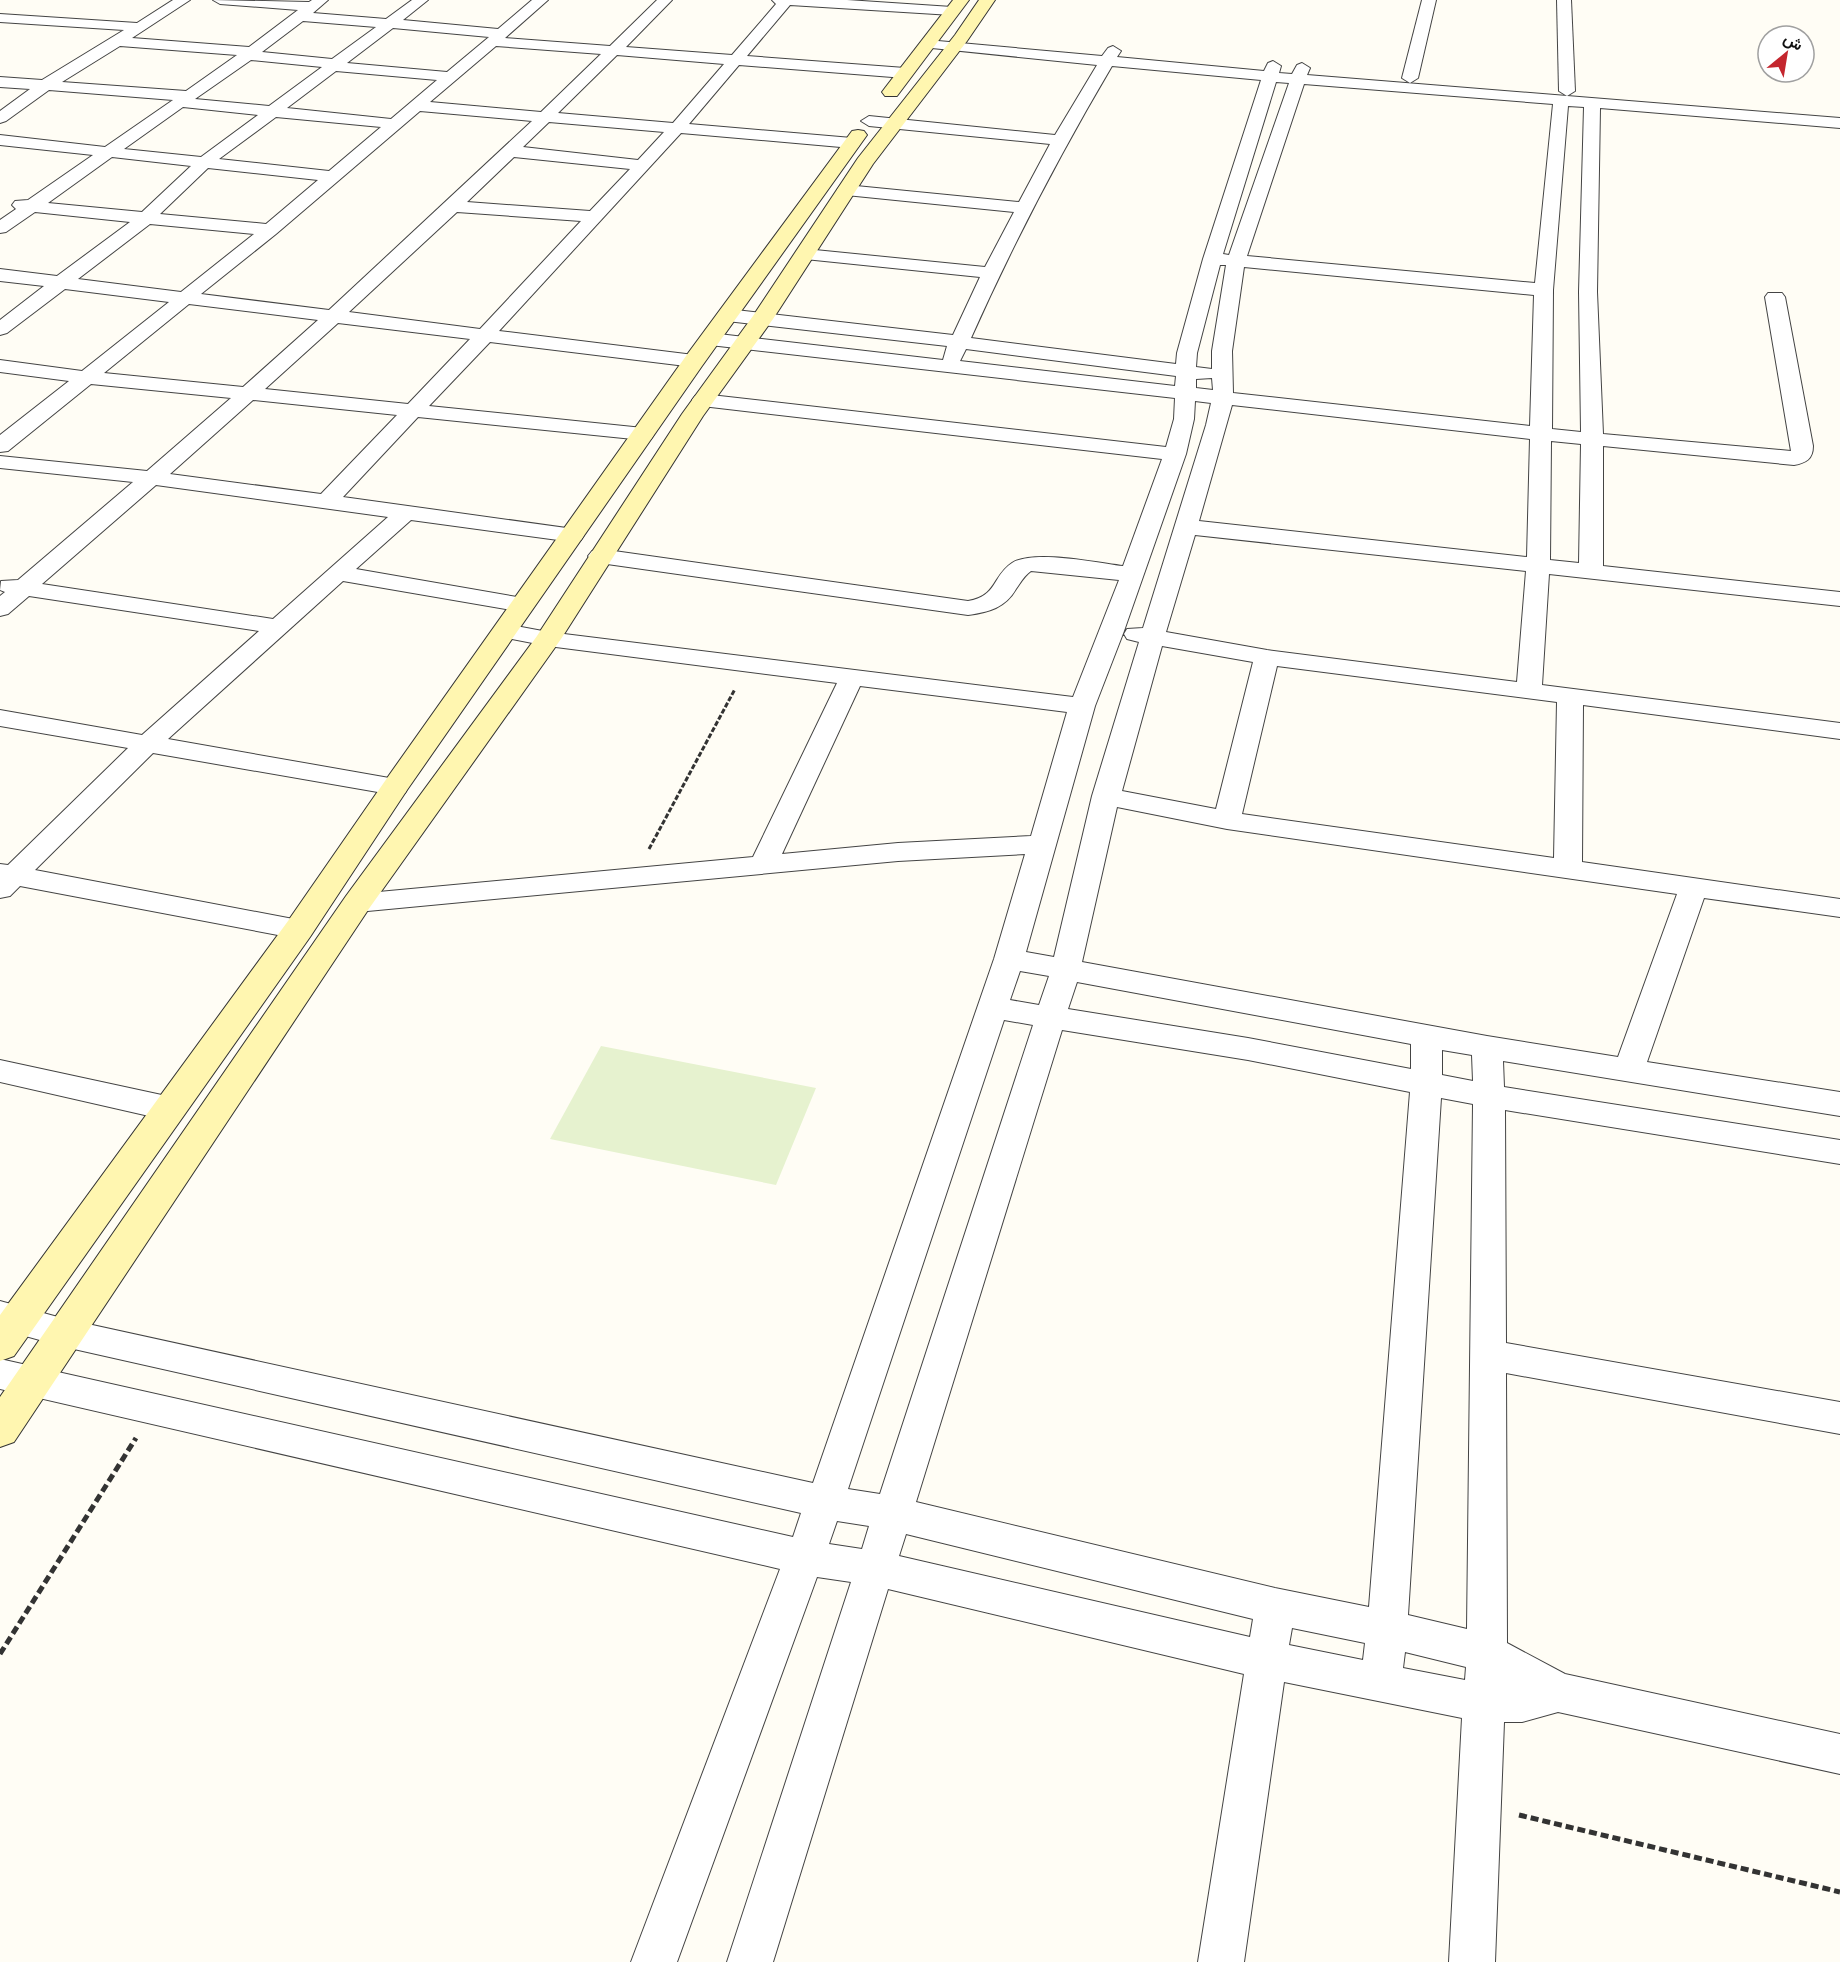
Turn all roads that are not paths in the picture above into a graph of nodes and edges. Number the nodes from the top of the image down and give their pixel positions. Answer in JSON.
{"nodes":[{"id":1,"x":183,"y":0,"type":"edge"},
{"id":2,"x":220,"y":0,"type":"edge"},
{"id":3,"x":421,"y":0,"type":"edge"},
{"id":4,"x":541,"y":0,"type":"edge"},
{"id":5,"x":665,"y":0,"type":"edge"},
{"id":6,"x":779,"y":0,"type":"edge"},
{"id":7,"x":787,"y":0,"type":"edge"},
{"id":8,"x":987,"y":0,"type":"edge"},
{"id":9,"x":1429,"y":0,"type":"edge"},
{"id":10,"x":1564,"y":0,"type":"edge"},
{"id":11,"x":956,"y":5,"type":"edge"},
{"id":12,"x":312,"y":8,"type":"edge"},
{"id":13,"x":0,"y":18,"type":"edge"},
{"id":14,"x":392,"y":23,"type":"junction"},
{"id":15,"x":138,"y":27,"type":"junction"},
{"id":16,"x":495,"y":37,"type":"junction"},
{"id":17,"x":117,"y":41,"type":"junction"},
{"id":18,"x":944,"y":41,"type":"junction"},
{"id":19,"x":614,"y":51,"type":"junction"},
{"id":20,"x":249,"y":53,"type":"junction"},
{"id":21,"x":1111,"y":56,"type":"junction"},
{"id":22,"x":736,"y":60,"type":"junction"},
{"id":23,"x":333,"y":65,"type":"junction"},
{"id":24,"x":1286,"y":72,"type":"junction"},
{"id":25,"x":905,"y":74,"type":"junction"},
{"id":26,"x":449,"y":77,"type":"junction"},
{"id":27,"x":1410,"y":78,"type":"junction"},
{"id":28,"x":0,"y":82,"type":"edge"},
{"id":29,"x":46,"y":85,"type":"junction"},
{"id":30,"x":1564,"y":95,"type":"junction"},
{"id":31,"x":183,"y":99,"type":"junction"},
{"id":32,"x":1593,"y":102,"type":"junction"},
{"id":33,"x":417,"y":106,"type":"junction"},
{"id":34,"x":271,"y":111,"type":"junction"},
{"id":35,"x":1840,"y":115,"type":"edge"},
{"id":36,"x":546,"y":116,"type":"junction"},
{"id":37,"x":0,"y":118,"type":"edge"},
{"id":38,"x":1840,"y":123,"type":"edge"},
{"id":39,"x":395,"y":124,"type":"junction"},
{"id":40,"x":677,"y":128,"type":"junction"},
{"id":41,"x":872,"y":129,"type":"junction"},
{"id":42,"x":0,"y":140,"type":"edge"},
{"id":43,"x":1060,"y":140,"type":"junction"},
{"id":44,"x":107,"y":151,"type":"junction"},
{"id":45,"x":509,"y":152,"type":"junction"},
{"id":46,"x":205,"y":162,"type":"junction"},
{"id":47,"x":641,"y":165,"type":"junction"},
{"id":48,"x":333,"y":177,"type":"junction"},
{"id":49,"x":846,"y":190,"type":"junction"},
{"id":50,"x":0,"y":203,"type":"edge"},
{"id":51,"x":452,"y":206,"type":"junction"},
{"id":52,"x":30,"y":207,"type":"junction"},
{"id":53,"x":1025,"y":208,"type":"junction"},
{"id":54,"x":595,"y":217,"type":"junction"},
{"id":55,"x":146,"y":218,"type":"junction"},
{"id":56,"x":0,"y":228,"type":"edge"},
{"id":57,"x":270,"y":230,"type":"junction"},
{"id":58,"x":805,"y":254,"type":"junction"},
{"id":59,"x":1224,"y":260,"type":"junction"},
{"id":60,"x":991,"y":273,"type":"junction"},
{"id":61,"x":0,"y":276,"type":"edge"},
{"id":62,"x":63,"y":282,"type":"junction"},
{"id":63,"x":1544,"y":290,"type":"junction"},
{"id":64,"x":184,"y":297,"type":"junction"},
{"id":65,"x":1775,"y":297,"type":"dead end"},
{"id":66,"x":727,"y":315,"type":"junction"},
{"id":67,"x":333,"y":317,"type":"junction"},
{"id":68,"x":762,"y":319,"type":"junction"},
{"id":69,"x":0,"y":328,"type":"edge"},
{"id":70,"x":485,"y":335,"type":"junction"},
{"id":71,"x":710,"y":339,"type":"junction"},
{"id":72,"x":960,"y":342,"type":"junction"},
{"id":73,"x":744,"y":343,"type":"junction"},
{"id":74,"x":694,"y":361,"type":"junction"},
{"id":75,"x":0,"y":366,"type":"edge"},
{"id":76,"x":947,"y":366,"type":"junction"},
{"id":77,"x":86,"y":377,"type":"junction"},
{"id":78,"x":1186,"y":382,"type":"junction"},
{"id":79,"x":1231,"y":384,"type":"junction"},
{"id":80,"x":250,"y":393,"type":"junction"},
{"id":81,"x":702,"y":400,"type":"junction"},
{"id":82,"x":1494,"y":409,"type":"dead end"},
{"id":83,"x":411,"y":412,"type":"junction"},
{"id":84,"x":1541,"y":424,"type":"junction"},
{"id":85,"x":1592,"y":430,"type":"junction"},
{"id":86,"x":643,"y":435,"type":"junction"},
{"id":87,"x":0,"y":446,"type":"edge"},
{"id":88,"x":1175,"y":454,"type":"junction"},
{"id":89,"x":0,"y":462,"type":"edge"},
{"id":90,"x":153,"y":478,"type":"junction"},
{"id":91,"x":327,"y":501,"type":"junction"},
{"id":92,"x":405,"y":513,"type":"junction"},
{"id":93,"x":1188,"y":527,"type":"junction"},
{"id":94,"x":573,"y":534,"type":"junction"},
{"id":95,"x":600,"y":556,"type":"junction"},
{"id":96,"x":1538,"y":566,"type":"junction"},
{"id":97,"x":1591,"y":572,"type":"junction"},
{"id":98,"x":339,"y":573,"type":"junction"},
{"id":99,"x":1132,"y":574,"type":"junction"},
{"id":100,"x":11,"y":586,"type":"edge"},
{"id":101,"x":1840,"y":599,"type":"edge"},
{"id":102,"x":523,"y":605,"type":"junction"},
{"id":103,"x":0,"y":609,"type":"edge"},
{"id":104,"x":279,"y":627,"type":"junction"},
{"id":105,"x":505,"y":631,"type":"junction"},
{"id":106,"x":1112,"y":631,"type":"junction"},
{"id":107,"x":1154,"y":637,"type":"junction"},
{"id":108,"x":548,"y":639,"type":"junction"},
{"id":109,"x":1267,"y":657,"type":"junction"},
{"id":110,"x":852,"y":677,"type":"junction"},
{"id":111,"x":1528,"y":690,"type":"junction"},
{"id":112,"x":1570,"y":696,"type":"junction"},
{"id":113,"x":1082,"y":706,"type":"junction"},
{"id":114,"x":0,"y":718,"type":"edge"},
{"id":115,"x":1840,"y":731,"type":"edge"},
{"id":116,"x":147,"y":744,"type":"junction"},
{"id":117,"x":395,"y":787,"type":"junction"},
{"id":118,"x":1106,"y":796,"type":"junction"},
{"id":119,"x":1227,"y":820,"type":"junction"},
{"id":120,"x":1041,"y":844,"type":"junction"},
{"id":121,"x":763,"y":865,"type":"junction"},
{"id":122,"x":1568,"y":870,"type":"junction"},
{"id":123,"x":4,"y":879,"type":"edge"},
{"id":124,"x":1693,"y":888,"type":"junction"},
{"id":125,"x":357,"y":903,"type":"junction"},
{"id":126,"x":1840,"y":908,"type":"edge"},
{"id":127,"x":299,"y":929,"type":"junction"},
{"id":128,"x":1009,"y":959,"type":"junction"},
{"id":129,"x":1066,"y":969,"type":"junction"},
{"id":130,"x":993,"y":1008,"type":"junction"},
{"id":131,"x":1051,"y":1018,"type":"junction"},
{"id":132,"x":1427,"y":1036,"type":"junction"},
{"id":133,"x":1487,"y":1047,"type":"junction"},
{"id":134,"x":1629,"y":1069,"type":"junction"},
{"id":135,"x":0,"y":1071,"type":"edge"},
{"id":136,"x":1426,"y":1084,"type":"junction"},
{"id":137,"x":1489,"y":1096,"type":"junction"},
{"id":138,"x":1840,"y":1104,"type":"edge"},
{"id":139,"x":171,"y":1109,"type":"junction"},
{"id":140,"x":1840,"y":1152,"type":"edge"},
{"id":141,"x":6,"y":1326,"type":"edge"},
{"id":142,"x":65,"y":1333,"type":"junction"},
{"id":143,"x":1489,"y":1355,"type":"junction"},
{"id":144,"x":17,"y":1378,"type":"edge"},
{"id":145,"x":1840,"y":1418,"type":"edge"},
{"id":146,"x":0,"y":1430,"type":"edge"},
{"id":147,"x":825,"y":1502,"type":"junction"},
{"id":148,"x":891,"y":1513,"type":"junction"},
{"id":149,"x":804,"y":1557,"type":"junction"},
{"id":150,"x":877,"y":1569,"type":"junction"},
{"id":151,"x":1275,"y":1606,"type":"junction"},
{"id":152,"x":1387,"y":1629,"type":"junction"},
{"id":153,"x":1487,"y":1653,"type":"junction"},
{"id":154,"x":1267,"y":1660,"type":"junction"},
{"id":155,"x":1381,"y":1683,"type":"junction"},
{"id":156,"x":1558,"y":1692,"type":"junction"},
{"id":157,"x":1484,"y":1703,"type":"junction"},
{"id":158,"x":1840,"y":1754,"type":"edge"},
{"id":159,"x":654,"y":1962,"type":"edge"},
{"id":160,"x":750,"y":1962,"type":"edge"},
{"id":161,"x":1221,"y":1962,"type":"edge"},
{"id":162,"x":1472,"y":1962,"type":"edge"}],
"edges":[{"from":1,"to":15,"type":"street"},
{"from":2,"to":12,"type":"street"},
{"from":3,"to":14,"type":"street"},
{"from":4,"to":16,"type":"street"},
{"from":5,"to":19,"type":"street"},
{"from":6,"to":7,"type":"street"},
{"from":7,"to":11,"type":"street"},
{"from":7,"to":22,"type":"street"},
{"from":8,"to":18,"type":"main road"},
{"from":9,"to":27,"type":"street"},
{"from":10,"to":30,"type":"street"},
{"from":11,"to":18,"type":"main road"},
{"from":12,"to":14,"type":"street"},
{"from":12,"to":20,"type":"street"},
{"from":13,"to":15,"type":"street"},
{"from":14,"to":16,"type":"street"},
{"from":14,"to":23,"type":"street"},
{"from":15,"to":17,"type":"street"},
{"from":16,"to":19,"type":"street"},
{"from":16,"to":26,"type":"street"},
{"from":17,"to":20,"type":"street"},
{"from":17,"to":29,"type":"street"},
{"from":18,"to":21,"type":"street"},
{"from":18,"to":25,"type":"main road"},
{"from":18,"to":41,"type":"main road"},
{"from":19,"to":22,"type":"street"},
{"from":19,"to":36,"type":"street"},
{"from":20,"to":23,"type":"street"},
{"from":20,"to":31,"type":"street"},
{"from":21,"to":24,"type":"street"},
{"from":21,"to":43,"type":"street"},
{"from":22,"to":25,"type":"street"},
{"from":22,"to":40,"type":"street"},
{"from":23,"to":26,"type":"street"},
{"from":23,"to":34,"type":"street"},
{"from":24,"to":27,"type":"street"},
{"from":24,"to":30,"type":"street"},
{"from":24,"to":59,"type":"street"},
{"from":25,"to":41,"type":"main road"},
{"from":26,"to":33,"type":"street"},
{"from":27,"to":30,"type":"street"},
{"from":28,"to":29,"type":"street"},
{"from":29,"to":31,"type":"street"},
{"from":29,"to":37,"type":"street"},
{"from":30,"to":32,"type":"street"},
{"from":30,"to":35,"type":"street"},
{"from":30,"to":63,"type":"street"},
{"from":31,"to":34,"type":"street"},
{"from":31,"to":44,"type":"street"},
{"from":32,"to":38,"type":"street"},
{"from":32,"to":85,"type":"street"},
{"from":33,"to":36,"type":"street"},
{"from":33,"to":39,"type":"street"},
{"from":34,"to":39,"type":"street"},
{"from":34,"to":46,"type":"street"},
{"from":36,"to":40,"type":"street"},
{"from":36,"to":45,"type":"street"},
{"from":39,"to":48,"type":"street"},
{"from":40,"to":41,"type":"street"},
{"from":40,"to":47,"type":"street"},
{"from":41,"to":43,"type":"street"},
{"from":41,"to":49,"type":"main road"},
{"from":41,"to":66,"type":"main road"},
{"from":42,"to":44,"type":"street"},
{"from":43,"to":53,"type":"street"},
{"from":44,"to":46,"type":"street"},
{"from":44,"to":52,"type":"street"},
{"from":45,"to":47,"type":"street"},
{"from":45,"to":51,"type":"street"},
{"from":46,"to":48,"type":"street"},
{"from":46,"to":55,"type":"street"},
{"from":47,"to":54,"type":"street"},
{"from":48,"to":57,"type":"street"},
{"from":49,"to":53,"type":"street"},
{"from":49,"to":58,"type":"main road"},
{"from":50,"to":52,"type":"street"},
{"from":51,"to":54,"type":"street"},
{"from":51,"to":67,"type":"street"},
{"from":52,"to":55,"type":"street"},
{"from":52,"to":56,"type":"street"},
{"from":53,"to":60,"type":"street"},
{"from":54,"to":70,"type":"street"},
{"from":55,"to":57,"type":"street"},
{"from":55,"to":62,"type":"street"},
{"from":57,"to":64,"type":"street"},
{"from":58,"to":60,"type":"street"},
{"from":58,"to":68,"type":"main road"},
{"from":59,"to":63,"type":"street"},
{"from":59,"to":78,"type":"street"},
{"from":59,"to":79,"type":"street"},
{"from":60,"to":72,"type":"street"},
{"from":61,"to":62,"type":"street"},
{"from":62,"to":64,"type":"street"},
{"from":62,"to":69,"type":"street"},
{"from":63,"to":84,"type":"street"},
{"from":64,"to":67,"type":"street"},
{"from":64,"to":77,"type":"street"},
{"from":65,"to":85,"type":"street"},
{"from":66,"to":68,"type":"street"},
{"from":66,"to":71,"type":"main road"},
{"from":67,"to":70,"type":"street"},
{"from":67,"to":80,"type":"street"},
{"from":68,"to":72,"type":"street"},
{"from":68,"to":73,"type":"main road"},
{"from":70,"to":74,"type":"street"},
{"from":70,"to":83,"type":"street"},
{"from":71,"to":73,"type":"street"},
{"from":71,"to":74,"type":"main road"},
{"from":72,"to":76,"type":"street"},
{"from":72,"to":78,"type":"street"},
{"from":73,"to":76,"type":"street"},
{"from":73,"to":81,"type":"main road"},
{"from":74,"to":86,"type":"main road"},
{"from":75,"to":77,"type":"street"},
{"from":76,"to":78,"type":"street"},
{"from":77,"to":80,"type":"street"},
{"from":77,"to":87,"type":"street"},
{"from":78,"to":79,"type":"street"},
{"from":78,"to":88,"type":"street"},
{"from":79,"to":84,"type":"street"},
{"from":79,"to":93,"type":"street"},
{"from":80,"to":83,"type":"street"},
{"from":80,"to":90,"type":"street"},
{"from":81,"to":88,"type":"street"},
{"from":81,"to":95,"type":"main road"},
{"from":82,"to":84,"type":"street"},
{"from":83,"to":86,"type":"street"},
{"from":83,"to":91,"type":"street"},
{"from":84,"to":85,"type":"street"},
{"from":84,"to":96,"type":"street"},
{"from":85,"to":97,"type":"street"},
{"from":86,"to":94,"type":"main road"},
{"from":88,"to":99,"type":"street"},
{"from":89,"to":90,"type":"street"},
{"from":90,"to":91,"type":"street"},
{"from":90,"to":100,"type":"street"},
{"from":91,"to":92,"type":"street"},
{"from":92,"to":94,"type":"street"},
{"from":92,"to":98,"type":"street"},
{"from":93,"to":96,"type":"street"},
{"from":93,"to":107,"type":"street"},
{"from":94,"to":102,"type":"main road"},
{"from":95,"to":99,"type":"street"},
{"from":95,"to":108,"type":"main road"},
{"from":96,"to":97,"type":"street"},
{"from":96,"to":111,"type":"street"},
{"from":97,"to":101,"type":"street"},
{"from":98,"to":102,"type":"street"},
{"from":98,"to":104,"type":"street"},
{"from":99,"to":106,"type":"street"},
{"from":100,"to":103,"type":"street"},
{"from":100,"to":104,"type":"street"},
{"from":102,"to":105,"type":"main road"},
{"from":104,"to":116,"type":"street"},
{"from":105,"to":108,"type":"street"},
{"from":105,"to":117,"type":"main road"},
{"from":106,"to":107,"type":"street"},
{"from":106,"to":113,"type":"street"},
{"from":107,"to":109,"type":"street"},
{"from":107,"to":118,"type":"street"},
{"from":108,"to":110,"type":"street"},
{"from":108,"to":125,"type":"main road"},
{"from":109,"to":111,"type":"street"},
{"from":109,"to":119,"type":"street"},
{"from":110,"to":113,"type":"street"},
{"from":110,"to":121,"type":"street"},
{"from":111,"to":112,"type":"street"},
{"from":112,"to":115,"type":"street"},
{"from":112,"to":122,"type":"street"},
{"from":113,"to":120,"type":"street"},
{"from":114,"to":116,"type":"street"},
{"from":116,"to":117,"type":"street"},
{"from":116,"to":123,"type":"street"},
{"from":117,"to":127,"type":"main road"},
{"from":118,"to":119,"type":"street"},
{"from":118,"to":129,"type":"street"},
{"from":119,"to":122,"type":"street"},
{"from":120,"to":121,"type":"street"},
{"from":120,"to":128,"type":"street"},
{"from":121,"to":125,"type":"street"},
{"from":122,"to":124,"type":"street"},
{"from":123,"to":127,"type":"street"},
{"from":124,"to":126,"type":"street"},
{"from":124,"to":134,"type":"street"},
{"from":125,"to":142,"type":"main road"},
{"from":127,"to":139,"type":"main road"},
{"from":128,"to":129,"type":"street"},
{"from":128,"to":130,"type":"street"},
{"from":129,"to":131,"type":"street"},
{"from":129,"to":132,"type":"street"},
{"from":130,"to":131,"type":"street"},
{"from":130,"to":147,"type":"street"},
{"from":131,"to":136,"type":"street"},
{"from":131,"to":148,"type":"street"},
{"from":132,"to":133,"type":"street"},
{"from":132,"to":136,"type":"street"},
{"from":133,"to":134,"type":"street"},
{"from":133,"to":137,"type":"street"},
{"from":134,"to":138,"type":"street"},
{"from":135,"to":139,"type":"street"},
{"from":136,"to":137,"type":"street"},
{"from":136,"to":152,"type":"street"},
{"from":137,"to":140,"type":"street"},
{"from":137,"to":143,"type":"street"},
{"from":139,"to":141,"type":"main road"},
{"from":141,"to":142,"type":"street"},
{"from":142,"to":144,"type":"main road"},
{"from":142,"to":147,"type":"street"},
{"from":143,"to":145,"type":"street"},
{"from":143,"to":153,"type":"street"},
{"from":144,"to":146,"type":"main road"},
{"from":144,"to":149,"type":"street"},
{"from":147,"to":148,"type":"street"},
{"from":147,"to":149,"type":"street"},
{"from":148,"to":150,"type":"street"},
{"from":148,"to":151,"type":"street"},
{"from":149,"to":150,"type":"street"},
{"from":149,"to":159,"type":"street"},
{"from":150,"to":154,"type":"street"},
{"from":150,"to":160,"type":"street"},
{"from":151,"to":152,"type":"street"},
{"from":151,"to":154,"type":"street"},
{"from":152,"to":153,"type":"street"},
{"from":152,"to":155,"type":"street"},
{"from":153,"to":156,"type":"street"},
{"from":153,"to":157,"type":"street"},
{"from":154,"to":155,"type":"street"},
{"from":154,"to":161,"type":"street"},
{"from":155,"to":157,"type":"street"},
{"from":156,"to":157,"type":"street"},
{"from":156,"to":158,"type":"street"},
{"from":157,"to":162,"type":"street"}]}
